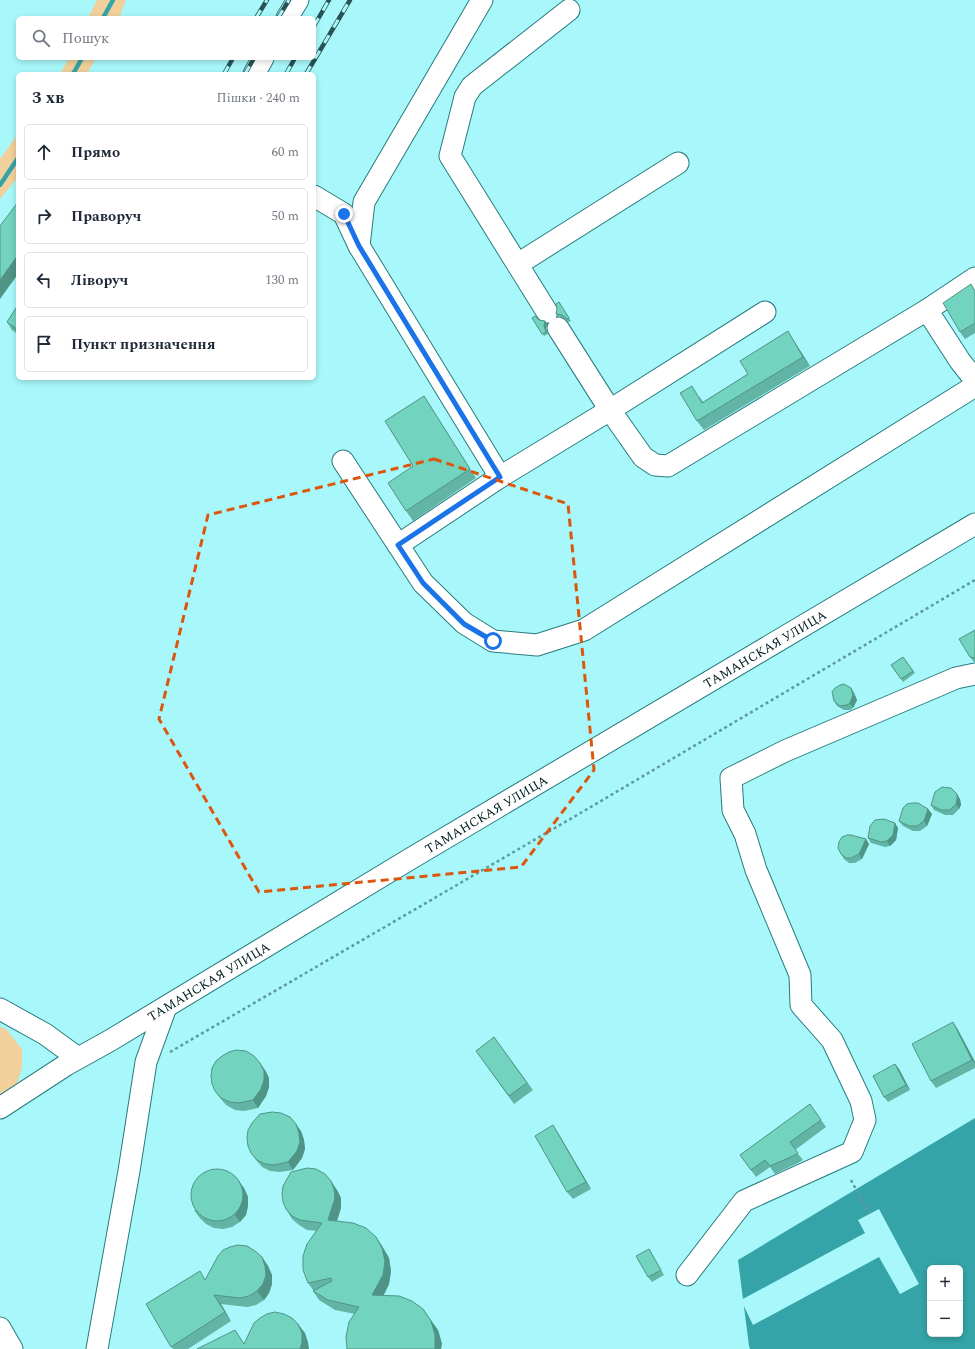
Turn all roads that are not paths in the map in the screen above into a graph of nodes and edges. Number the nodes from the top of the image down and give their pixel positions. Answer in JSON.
{"nodes":[{"id":1,"x":298,"y":0,"type":"edge"},
{"id":2,"x":482,"y":0,"type":"edge"},
{"id":3,"x":569,"y":10,"type":"dead end"},
{"id":4,"x":288,"y":16,"type":"edge"},
{"id":5,"x":262,"y":60,"type":"edge"},
{"id":6,"x":255,"y":72,"type":"edge"},
{"id":7,"x":678,"y":163,"type":"dead end"},
{"id":8,"x":316,"y":197,"type":"edge"},
{"id":9,"x":359,"y":246,"type":"junction"},
{"id":10,"x":518,"y":264,"type":"junction"},
{"id":11,"x":975,"y":278,"type":"edge"},
{"id":12,"x":926,"y":310,"type":"junction"},
{"id":13,"x":765,"y":312,"type":"dead end"},
{"id":14,"x":975,"y":380,"type":"edge"},
{"id":15,"x":975,"y":386,"type":"edge"},
{"id":16,"x":610,"y":410,"type":"junction"},
{"id":17,"x":343,"y":461,"type":"dead end"},
{"id":18,"x":500,"y":477,"type":"junction"},
{"id":19,"x":975,"y":524,"type":"edge"},
{"id":20,"x":398,"y":545,"type":"junction"},
{"id":21,"x":975,"y":674,"type":"edge"},
{"id":22,"x":166,"y":1007,"type":"junction"},
{"id":23,"x":0,"y":1009,"type":"edge"},
{"id":24,"x":78,"y":1058,"type":"junction"},
{"id":25,"x":0,"y":1108,"type":"edge"},
{"id":26,"x":687,"y":1275,"type":"dead end"},
{"id":27,"x":0,"y":1328,"type":"edge"},
{"id":28,"x":12,"y":1349,"type":"edge"},
{"id":29,"x":97,"y":1349,"type":"edge"}],
"edges":[{"from":1,"to":4,"type":"street"},
{"from":2,"to":9,"type":"street"},
{"from":3,"to":10,"type":"street"},
{"from":5,"to":6,"type":"street"},
{"from":7,"to":10,"type":"street"},
{"from":8,"to":9,"type":"street"},
{"from":9,"to":18,"type":"street"},
{"from":10,"to":16,"type":"street"},
{"from":11,"to":12,"type":"street"},
{"from":12,"to":14,"type":"street"},
{"from":12,"to":16,"type":"street"},
{"from":13,"to":16,"type":"street"},
{"from":15,"to":20,"type":"street"},
{"from":16,"to":18,"type":"street"},
{"from":17,"to":20,"type":"street"},
{"from":18,"to":20,"type":"street"},
{"from":19,"to":22,"type":"street","name":"ТАМАНСКАЯ УЛИЦА"},
{"from":21,"to":26,"type":"street"},
{"from":22,"to":24,"type":"street","name":"ТАМАНСКАЯ УЛИЦА"},
{"from":22,"to":29,"type":"street"},
{"from":23,"to":24,"type":"street"},
{"from":24,"to":25,"type":"street","name":"ТАМАНСКАЯ УЛИЦА"},
{"from":27,"to":28,"type":"street"}]}
